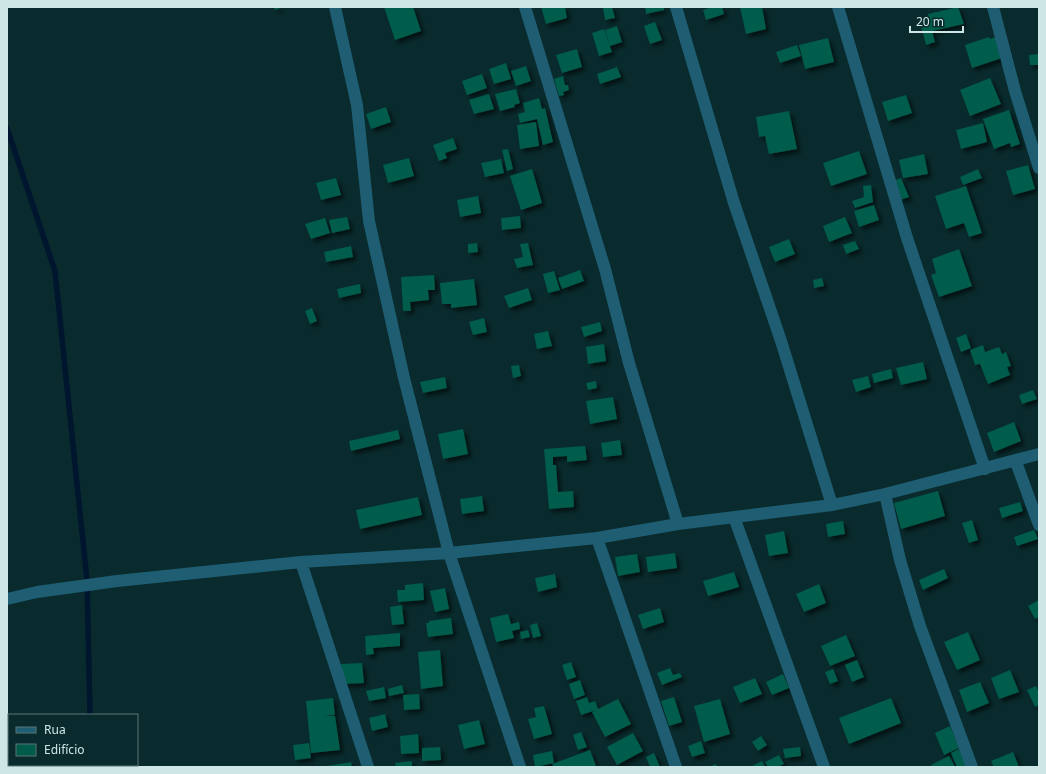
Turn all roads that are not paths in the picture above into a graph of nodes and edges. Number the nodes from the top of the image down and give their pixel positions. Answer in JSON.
{"nodes":[{"id":1,"x":335,"y":7,"type":"edge"},
{"id":2,"x":525,"y":7,"type":"edge"},
{"id":3,"x":676,"y":7,"type":"edge"},
{"id":4,"x":838,"y":7,"type":"edge"},
{"id":5,"x":993,"y":7,"type":"edge"},
{"id":6,"x":1039,"y":168,"type":"edge"},
{"id":7,"x":1039,"y":454,"type":"edge"},
{"id":8,"x":1016,"y":462,"type":"junction"},
{"id":9,"x":985,"y":469,"type":"junction"},
{"id":10,"x":885,"y":494,"type":"junction"},
{"id":11,"x":832,"y":504,"type":"junction"},
{"id":12,"x":734,"y":517,"type":"junction"},
{"id":13,"x":678,"y":524,"type":"junction"},
{"id":14,"x":1039,"y":525,"type":"edge"},
{"id":15,"x":597,"y":538,"type":"junction"},
{"id":16,"x":449,"y":553,"type":"junction"},
{"id":17,"x":301,"y":562,"type":"junction"},
{"id":18,"x":7,"y":600,"type":"edge"},
{"id":19,"x":368,"y":767,"type":"edge"},
{"id":20,"x":520,"y":767,"type":"edge"},
{"id":21,"x":676,"y":767,"type":"edge"},
{"id":22,"x":824,"y":767,"type":"edge"},
{"id":23,"x":972,"y":767,"type":"edge"}],
"edges":[{"from":1,"to":16,"type":"street"},
{"from":2,"to":13,"type":"street"},
{"from":3,"to":11,"type":"street"},
{"from":4,"to":9,"type":"street"},
{"from":5,"to":6,"type":"street"},
{"from":7,"to":8,"type":"street"},
{"from":8,"to":9,"type":"street"},
{"from":8,"to":14,"type":"street"},
{"from":9,"to":10,"type":"street"},
{"from":10,"to":11,"type":"street"},
{"from":10,"to":23,"type":"street"},
{"from":11,"to":12,"type":"street"},
{"from":12,"to":13,"type":"street"},
{"from":12,"to":22,"type":"street"},
{"from":13,"to":15,"type":"street"},
{"from":15,"to":16,"type":"street"},
{"from":15,"to":21,"type":"street"},
{"from":16,"to":17,"type":"street"},
{"from":16,"to":20,"type":"street"},
{"from":17,"to":18,"type":"street"},
{"from":17,"to":19,"type":"street"}]}
